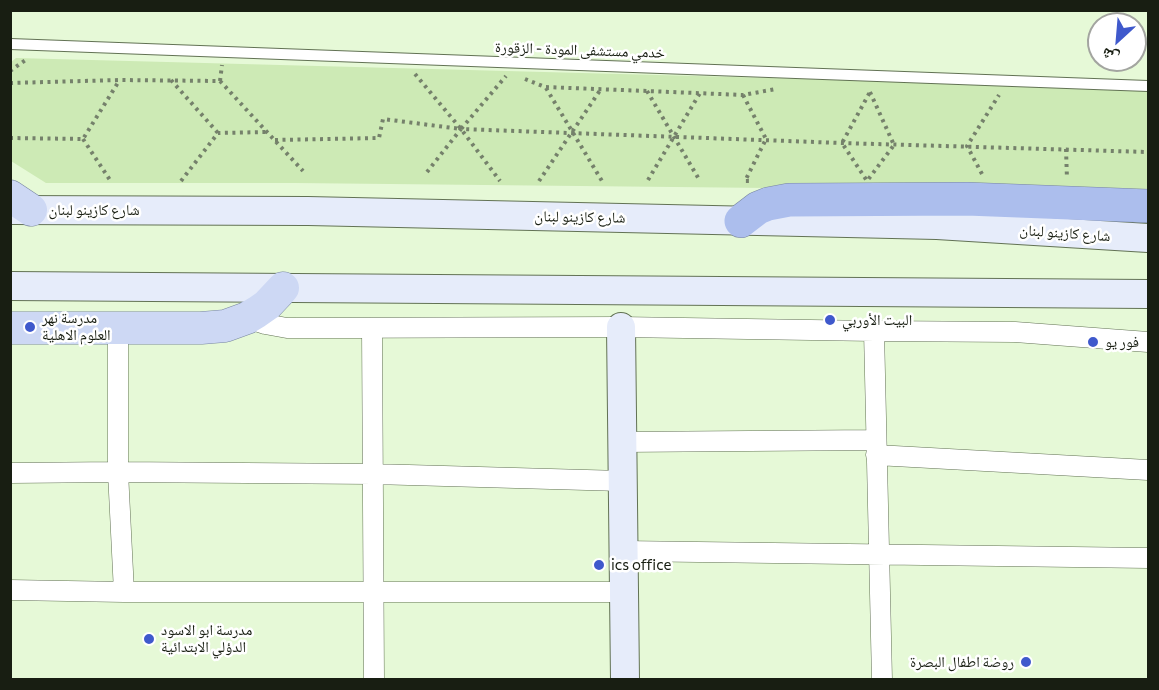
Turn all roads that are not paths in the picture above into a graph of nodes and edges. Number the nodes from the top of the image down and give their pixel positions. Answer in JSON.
{"nodes":[{"id":1,"x":10,"y":44,"type":"edge"},
{"id":2,"x":1149,"y":86,"type":"edge"},
{"id":3,"x":17,"y":205,"type":"edge"},
{"id":4,"x":1149,"y":206,"type":"edge"},
{"id":5,"x":741,"y":221,"type":"junction"},
{"id":6,"x":1149,"y":238,"type":"edge"},
{"id":7,"x":10,"y":286,"type":"edge"},
{"id":8,"x":283,"y":288,"type":"junction"},
{"id":9,"x":1149,"y":294,"type":"edge"},
{"id":10,"x":247,"y":318,"type":"junction"},
{"id":11,"x":621,"y":327,"type":"junction"},
{"id":12,"x":10,"y":328,"type":"edge"},
{"id":13,"x":118,"y":328,"type":"junction"},
{"id":14,"x":372,"y":328,"type":"junction"},
{"id":15,"x":874,"y":331,"type":"junction"},
{"id":16,"x":1149,"y":342,"type":"edge"},
{"id":17,"x":622,"y":442,"type":"junction"},
{"id":18,"x":876,"y":447,"type":"junction"},
{"id":19,"x":1149,"y":470,"type":"edge"},
{"id":20,"x":118,"y":472,"type":"junction"},
{"id":21,"x":10,"y":473,"type":"edge"},
{"id":22,"x":373,"y":474,"type":"junction"},
{"id":23,"x":622,"y":481,"type":"junction"},
{"id":24,"x":623,"y":550,"type":"junction"},
{"id":25,"x":879,"y":554,"type":"junction"},
{"id":26,"x":1149,"y":558,"type":"edge"},
{"id":27,"x":10,"y":590,"type":"edge"},
{"id":28,"x":124,"y":592,"type":"junction"},
{"id":29,"x":374,"y":592,"type":"junction"},
{"id":30,"x":624,"y":592,"type":"junction"},
{"id":31,"x":374,"y":680,"type":"edge"},
{"id":32,"x":625,"y":680,"type":"edge"},
{"id":33,"x":882,"y":680,"type":"edge"}],
"edges":[{"from":1,"to":2,"type":"lane","name":"خدمي مستشفى المودة - الزقورة"},
{"from":3,"to":5,"type":"main road","name":"شارع كازينو لبنان"},
{"from":4,"to":5,"type":"highway"},
{"from":5,"to":6,"type":"main road","name":"شارع كازينو لبنان"},
{"from":7,"to":8,"type":"main road"},
{"from":8,"to":9,"type":"main road"},
{"from":8,"to":10,"type":"main road"},
{"from":10,"to":13,"type":"main road"},
{"from":10,"to":14,"type":"street"},
{"from":11,"to":14,"type":"street"},
{"from":11,"to":15,"type":"street"},
{"from":11,"to":17,"type":"main road"},
{"from":12,"to":13,"type":"main road"},
{"from":13,"to":20,"type":"street"},
{"from":14,"to":22,"type":"street"},
{"from":15,"to":16,"type":"street"},
{"from":15,"to":18,"type":"street"},
{"from":17,"to":18,"type":"street"},
{"from":17,"to":23,"type":"main road"},
{"from":18,"to":19,"type":"street"},
{"from":18,"to":25,"type":"street"},
{"from":20,"to":21,"type":"street"},
{"from":20,"to":22,"type":"street"},
{"from":20,"to":28,"type":"street"},
{"from":22,"to":23,"type":"street"},
{"from":22,"to":29,"type":"street"},
{"from":23,"to":24,"type":"main road"},
{"from":24,"to":25,"type":"street"},
{"from":24,"to":30,"type":"main road"},
{"from":25,"to":26,"type":"street"},
{"from":25,"to":33,"type":"street"},
{"from":27,"to":28,"type":"street"},
{"from":28,"to":29,"type":"street"},
{"from":29,"to":30,"type":"street"},
{"from":29,"to":31,"type":"street"},
{"from":30,"to":32,"type":"main road"}]}
